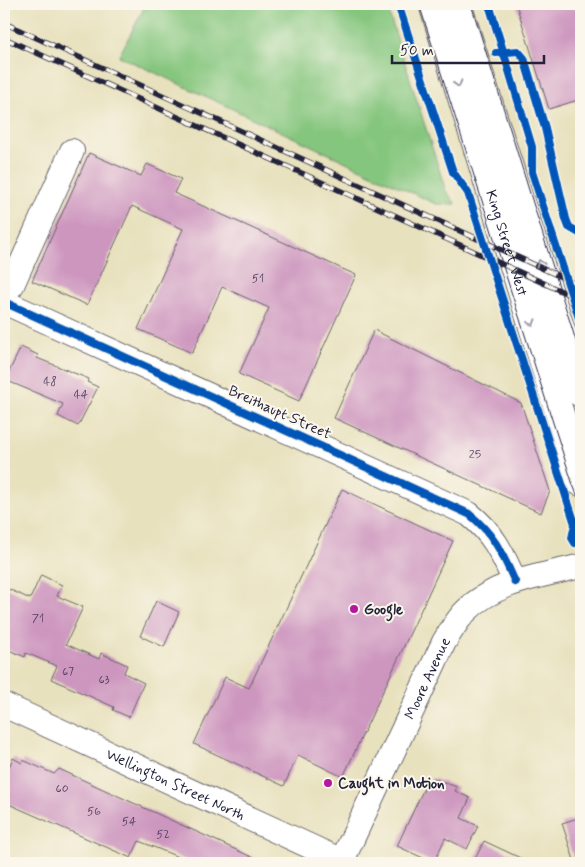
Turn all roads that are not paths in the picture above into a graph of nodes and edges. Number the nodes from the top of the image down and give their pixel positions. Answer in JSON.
{"nodes":[{"id":1,"x":433,"y":4,"type":"edge"},
{"id":2,"x":457,"y":4,"type":"edge"},
{"id":3,"x":72,"y":152,"type":"dead end"},
{"id":4,"x":4,"y":293,"type":"edge"},
{"id":5,"x":4,"y":302,"type":"edge"},
{"id":6,"x":581,"y":393,"type":"edge"},
{"id":7,"x":581,"y":482,"type":"edge"},
{"id":8,"x":581,"y":566,"type":"edge"},
{"id":9,"x":515,"y":582,"type":"junction"},
{"id":10,"x":4,"y":704,"type":"edge"},
{"id":11,"x":343,"y":863,"type":"edge"}],
"edges":[{"from":1,"to":7,"type":"main road","name":"King Street West","one_way":true},
{"from":6,"to":2,"type":"main road","name":"King Street West","one_way":true},
{"from":3,"to":4,"type":"street"},
{"from":5,"to":9,"type":"street","name":"Breithaupt Street"},
{"from":8,"to":9,"type":"street","name":"Moore Avenue"},
{"from":9,"to":11,"type":"street","name":"Moore Avenue"},
{"from":10,"to":11,"type":"street","name":"Wellington Street North"}]}
